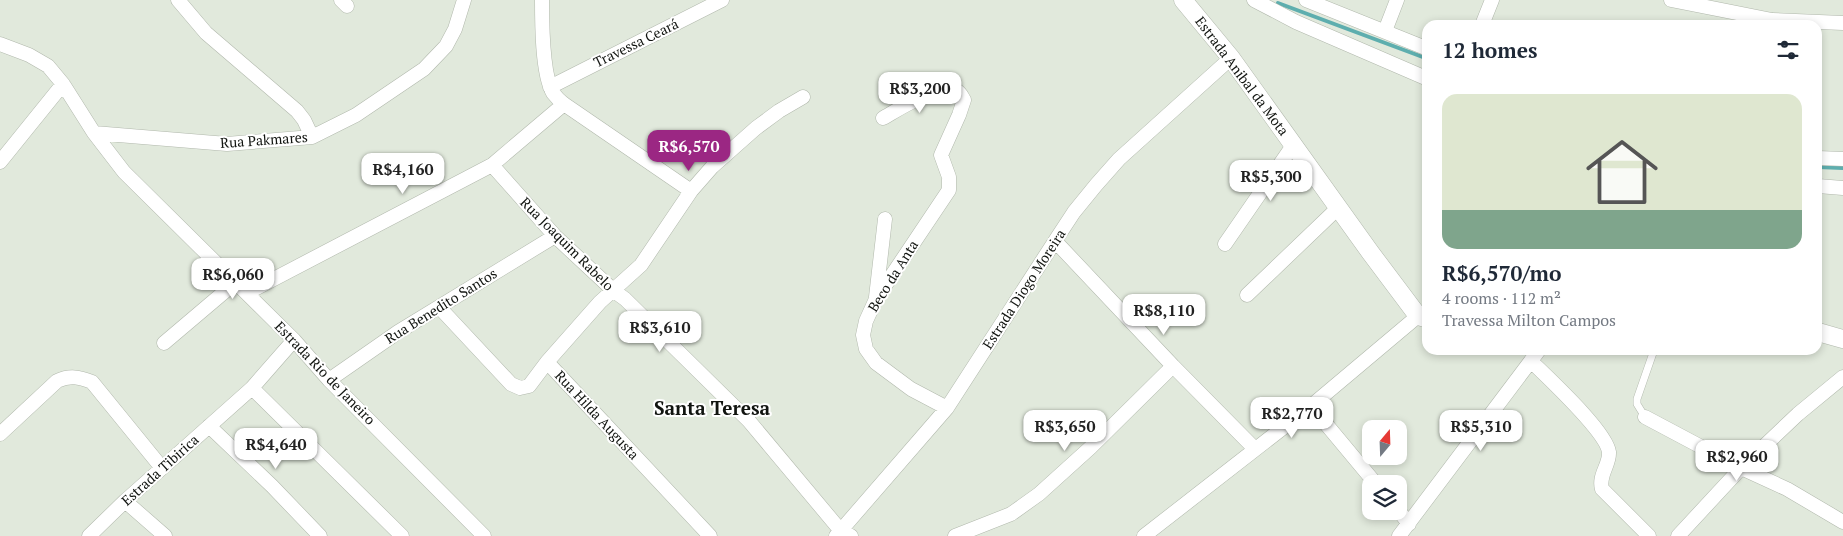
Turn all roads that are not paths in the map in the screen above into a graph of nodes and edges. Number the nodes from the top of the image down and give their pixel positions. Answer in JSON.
{"nodes":[{"id":1,"x":178,"y":0,"type":"edge"},
{"id":2,"x":464,"y":0,"type":"edge"},
{"id":3,"x":722,"y":0,"type":"edge"},
{"id":4,"x":1183,"y":0,"type":"edge"},
{"id":5,"x":1254,"y":0,"type":"edge"},
{"id":6,"x":1306,"y":0,"type":"edge"},
{"id":7,"x":1397,"y":0,"type":"edge"},
{"id":8,"x":1492,"y":0,"type":"edge"},
{"id":9,"x":1671,"y":0,"type":"edge"},
{"id":10,"x":546,"y":2,"type":"edge"},
{"id":11,"x":1484,"y":20,"type":"edge"},
{"id":12,"x":1758,"y":20,"type":"edge"},
{"id":13,"x":1822,"y":23,"type":"edge"},
{"id":14,"x":1843,"y":23,"type":"edge"},
{"id":15,"x":1385,"y":31,"type":"junction"},
{"id":16,"x":0,"y":44,"type":"edge"},
{"id":17,"x":1422,"y":46,"type":"edge"},
{"id":18,"x":1231,"y":58,"type":"junction"},
{"id":19,"x":1422,"y":76,"type":"edge"},
{"id":20,"x":63,"y":84,"type":"junction"},
{"id":21,"x":550,"y":87,"type":"junction"},
{"id":22,"x":803,"y":97,"type":"dead end"},
{"id":23,"x":564,"y":104,"type":"junction"},
{"id":24,"x":883,"y":118,"type":"dead end"},
{"id":25,"x":94,"y":133,"type":"junction"},
{"id":26,"x":312,"y":137,"type":"junction"},
{"id":27,"x":1294,"y":144,"type":"junction"},
{"id":28,"x":1822,"y":158,"type":"edge"},
{"id":29,"x":1843,"y":159,"type":"edge"},
{"id":30,"x":0,"y":162,"type":"edge"},
{"id":31,"x":492,"y":165,"type":"junction"},
{"id":32,"x":1822,"y":186,"type":"edge"},
{"id":33,"x":1843,"y":188,"type":"edge"},
{"id":34,"x":691,"y":191,"type":"junction"},
{"id":35,"x":1339,"y":208,"type":"junction"},
{"id":36,"x":885,"y":218,"type":"dead end"},
{"id":37,"x":555,"y":236,"type":"junction"},
{"id":38,"x":1054,"y":241,"type":"junction"},
{"id":39,"x":1225,"y":244,"type":"dead end"},
{"id":40,"x":236,"y":282,"type":"junction"},
{"id":41,"x":614,"y":291,"type":"junction"},
{"id":42,"x":247,"y":293,"type":"junction"},
{"id":43,"x":1247,"y":296,"type":"dead end"},
{"id":44,"x":876,"y":299,"type":"junction"},
{"id":45,"x":439,"y":307,"type":"junction"},
{"id":46,"x":1422,"y":316,"type":"edge"},
{"id":47,"x":1422,"y":318,"type":"edge"},
{"id":48,"x":1822,"y":333,"type":"edge"},
{"id":49,"x":1843,"y":339,"type":"edge"},
{"id":50,"x":294,"y":340,"type":"junction"},
{"id":51,"x":164,"y":343,"type":"dead end"},
{"id":52,"x":1652,"y":355,"type":"edge"},
{"id":53,"x":1535,"y":356,"type":"edge"},
{"id":54,"x":547,"y":362,"type":"junction"},
{"id":55,"x":1173,"y":366,"type":"junction"},
{"id":56,"x":1843,"y":377,"type":"edge"},
{"id":57,"x":329,"y":380,"type":"junction"},
{"id":58,"x":252,"y":388,"type":"junction"},
{"id":59,"x":1311,"y":406,"type":"junction"},
{"id":60,"x":947,"y":408,"type":"junction"},
{"id":61,"x":1645,"y":417,"type":"joint"},
{"id":62,"x":209,"y":426,"type":"junction"},
{"id":63,"x":0,"y":434,"type":"edge"},
{"id":64,"x":1255,"y":449,"type":"junction"},
{"id":65,"x":162,"y":468,"type":"junction"},
{"id":66,"x":1741,"y":468,"type":"junction"},
{"id":67,"x":1368,"y":475,"type":"edge"},
{"id":68,"x":125,"y":501,"type":"junction"},
{"id":69,"x":1406,"y":520,"type":"edge"},
{"id":70,"x":1843,"y":522,"type":"edge"},
{"id":71,"x":1409,"y":524,"type":"junction"},
{"id":72,"x":842,"y":534,"type":"edge"},
{"id":73,"x":89,"y":536,"type":"edge"},
{"id":74,"x":165,"y":536,"type":"edge"},
{"id":75,"x":320,"y":536,"type":"edge"},
{"id":76,"x":402,"y":536,"type":"edge"},
{"id":77,"x":484,"y":536,"type":"edge"},
{"id":78,"x":710,"y":536,"type":"edge"},
{"id":79,"x":955,"y":536,"type":"edge"},
{"id":80,"x":1144,"y":536,"type":"edge"},
{"id":81,"x":1399,"y":536,"type":"edge"},
{"id":82,"x":1649,"y":536,"type":"edge"},
{"id":83,"x":1678,"y":536,"type":"edge"}],
"edges":[{"from":1,"to":26,"type":"street"},
{"from":2,"to":26,"type":"street","name":"Rua Pakmares"},
{"from":3,"to":21,"type":"street","name":"Travessa Ceará"},
{"from":4,"to":18,"type":"street","name":"Estrada Anibal da Mota"},
{"from":5,"to":19,"type":"street"},
{"from":6,"to":15,"type":"street"},
{"from":7,"to":15,"type":"street"},
{"from":8,"to":11,"type":"street"},
{"from":9,"to":12,"type":"street"},
{"from":10,"to":21,"type":"street"},
{"from":13,"to":14,"type":"street"},
{"from":15,"to":17,"type":"street"},
{"from":16,"to":20,"type":"street","name":"Estrada Rio de Janeiro"},
{"from":18,"to":27,"type":"street","name":"Estrada Anibal da Mota"},
{"from":18,"to":38,"type":"street","name":"Estrada Diogo Moreira"},
{"from":20,"to":25,"type":"street","name":"Estrada Rio de Janeiro"},
{"from":20,"to":30,"type":"street"},
{"from":21,"to":23,"type":"street"},
{"from":22,"to":34,"type":"street"},
{"from":23,"to":31,"type":"street"},
{"from":23,"to":34,"type":"street"},
{"from":24,"to":44,"type":"street","name":"Beco da Anta"},
{"from":25,"to":26,"type":"street","name":"Rua Pakmares"},
{"from":25,"to":40,"type":"street","name":"Estrada Rio de Janeiro"},
{"from":27,"to":35,"type":"street","name":"Estrada Anibal da Mota"},
{"from":27,"to":39,"type":"street"},
{"from":28,"to":29,"type":"street"},
{"from":31,"to":37,"type":"street","name":"Rua Joaquim Rabelo"},
{"from":31,"to":42,"type":"street"},
{"from":32,"to":33,"type":"street"},
{"from":34,"to":41,"type":"street"},
{"from":35,"to":43,"type":"street"},
{"from":35,"to":46,"type":"street","name":"Estrada Anibal da Mota"},
{"from":36,"to":44,"type":"street"},
{"from":37,"to":41,"type":"street","name":"Rua Joaquim Rabelo"},
{"from":37,"to":45,"type":"street","name":"Rua Benedito Santos"},
{"from":38,"to":55,"type":"street"},
{"from":38,"to":60,"type":"street","name":"Estrada Diogo Moreira"},
{"from":40,"to":42,"type":"street","name":"Estrada Rio de Janeiro"},
{"from":40,"to":51,"type":"street"},
{"from":41,"to":54,"type":"street"},
{"from":41,"to":72,"type":"street","name":"Rua Joaquim Rabelo"},
{"from":42,"to":50,"type":"street","name":"Estrada Rio de Janeiro"},
{"from":44,"to":60,"type":"street","name":"Beco da Anta"},
{"from":45,"to":54,"type":"street","name":"Rua Hilda Augusta"},
{"from":45,"to":57,"type":"street","name":"Rua Benedito Santos"},
{"from":47,"to":59,"type":"street"},
{"from":48,"to":49,"type":"street"},
{"from":50,"to":57,"type":"street","name":"Estrada Rio de Janeiro"},
{"from":50,"to":58,"type":"street","name":"Estrada Tibirica"},
{"from":52,"to":61,"type":"lane"},
{"from":53,"to":71,"type":"street"},
{"from":53,"to":82,"type":"street"},
{"from":54,"to":78,"type":"street","name":"Rua Hilda Augusta"},
{"from":55,"to":64,"type":"street"},
{"from":55,"to":79,"type":"street"},
{"from":56,"to":66,"type":"street"},
{"from":57,"to":77,"type":"street","name":"Estrada Rio de Janeiro"},
{"from":58,"to":62,"type":"street","name":"Estrada Tibirica"},
{"from":58,"to":76,"type":"street"},
{"from":59,"to":64,"type":"street"},
{"from":59,"to":67,"type":"street"},
{"from":60,"to":72,"type":"street","name":"Estrada Diogo Moreira"},
{"from":61,"to":66,"type":"street"},
{"from":62,"to":65,"type":"street","name":"Estrada Tibirica"},
{"from":62,"to":75,"type":"street"},
{"from":63,"to":65,"type":"street"},
{"from":64,"to":80,"type":"street"},
{"from":65,"to":68,"type":"street","name":"Estrada Tibirica"},
{"from":66,"to":70,"type":"street"},
{"from":66,"to":83,"type":"street"},
{"from":68,"to":73,"type":"street","name":"Estrada Tibirica"},
{"from":68,"to":74,"type":"street"},
{"from":69,"to":71,"type":"street"},
{"from":71,"to":81,"type":"street"}]}
